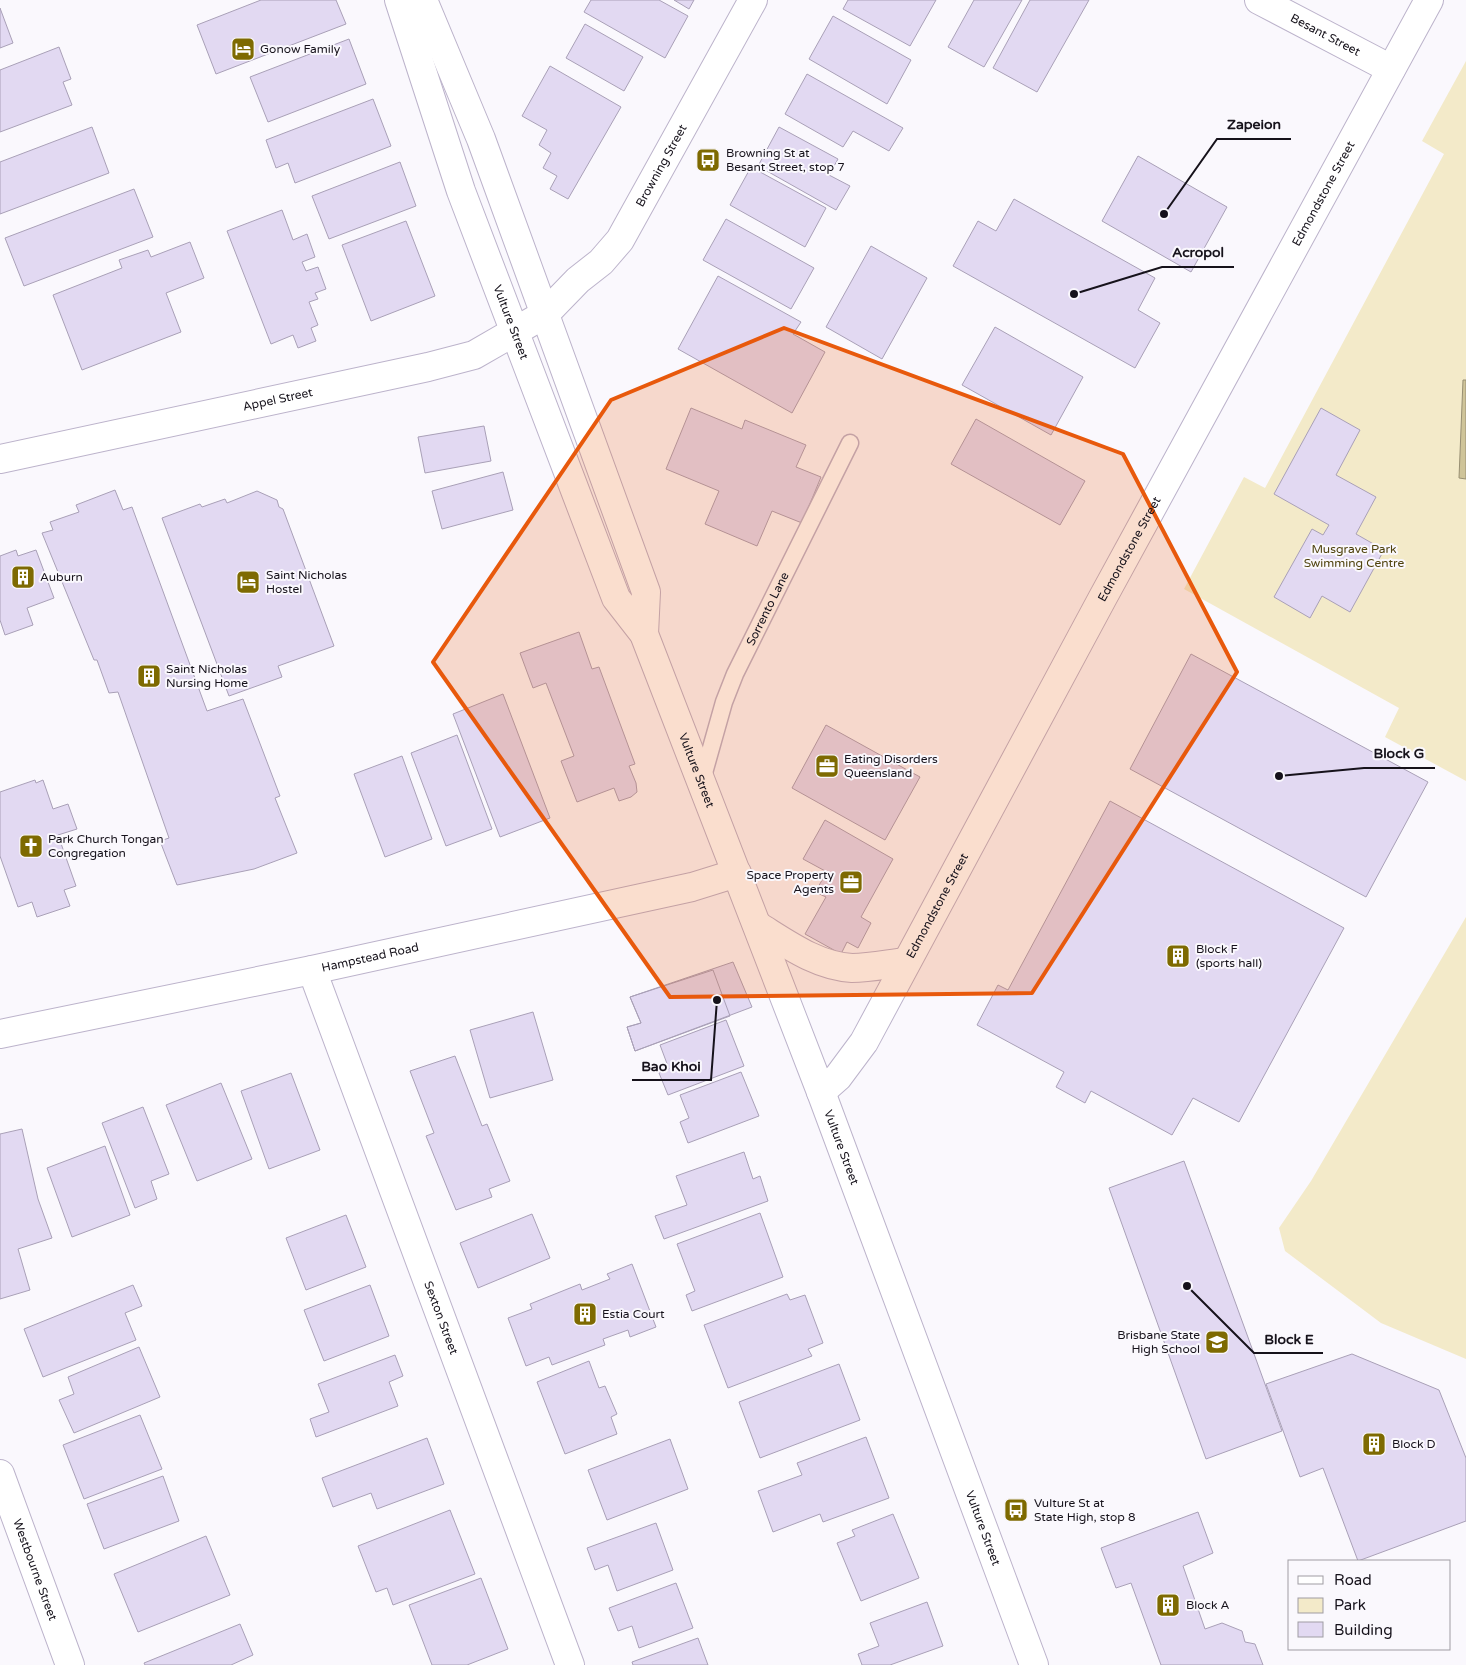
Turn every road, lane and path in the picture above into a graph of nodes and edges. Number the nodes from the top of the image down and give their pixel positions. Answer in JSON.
{"nodes":[{"id":1,"x":399,"y":0,"type":"edge"},
{"id":2,"x":423,"y":0,"type":"edge"},
{"id":3,"x":752,"y":0,"type":"edge"},
{"id":4,"x":1260,"y":0,"type":"edge"},
{"id":5,"x":1429,"y":0,"type":"edge"},
{"id":6,"x":1391,"y":69,"type":"junction"},
{"id":7,"x":545,"y":314,"type":"junction"},
{"id":8,"x":514,"y":333,"type":"junction"},
{"id":9,"x":850,"y":443,"type":"dead end"},
{"id":10,"x":1,"y":456,"type":"edge"},
{"id":11,"x":644,"y":634,"type":"junction"},
{"id":12,"x":702,"y":782,"type":"junction"},
{"id":13,"x":737,"y":873,"type":"junction"},
{"id":14,"x":758,"y":926,"type":"junction"},
{"id":15,"x":906,"y":962,"type":"junction"},
{"id":16,"x":312,"y":970,"type":"junction"},
{"id":17,"x":0,"y":1034,"type":"edge"},
{"id":18,"x":821,"y":1092,"type":"junction"},
{"id":19,"x":0,"y":1474,"type":"edge"},
{"id":20,"x":70,"y":1665,"type":"edge"},
{"id":21,"x":570,"y":1665,"type":"edge"},
{"id":22,"x":1034,"y":1665,"type":"edge"}],
"edges":[{"from":1,"to":8,"type":"street","name":"Vulture Street"},
{"from":2,"to":7,"type":"street","name":"Vulture Street"},
{"from":3,"to":7,"type":"street","name":"Browning Street"},
{"from":4,"to":6,"type":"street","name":"Besant Street"},
{"from":5,"to":6,"type":"street","name":"Edmondstone Street"},
{"from":6,"to":15,"type":"street","name":"Edmondstone Street"},
{"from":7,"to":8,"type":"street","name":"Appel Street"},
{"from":7,"to":11,"type":"street","name":"Vulture Street"},
{"from":8,"to":10,"type":"street","name":"Appel Street"},
{"from":8,"to":11,"type":"street","name":"Vulture Street"},
{"from":9,"to":12,"type":"lane","name":"Sorrento Lane"},
{"from":11,"to":12,"type":"street","name":"Vulture Street"},
{"from":12,"to":13,"type":"street","name":"Vulture Street"},
{"from":13,"to":14,"type":"street","name":"Vulture Street"},
{"from":13,"to":16,"type":"street","name":"Hampstead Road"},
{"from":14,"to":15,"type":"street"},
{"from":14,"to":18,"type":"street","name":"Vulture Street"},
{"from":15,"to":18,"type":"street","name":"Edmondstone Street"},
{"from":16,"to":17,"type":"street","name":"Hampstead Road"},
{"from":16,"to":21,"type":"street","name":"Sexton Street"},
{"from":18,"to":22,"type":"street","name":"Vulture Street"},
{"from":19,"to":20,"type":"street","name":"Westbourne Street"}]}
